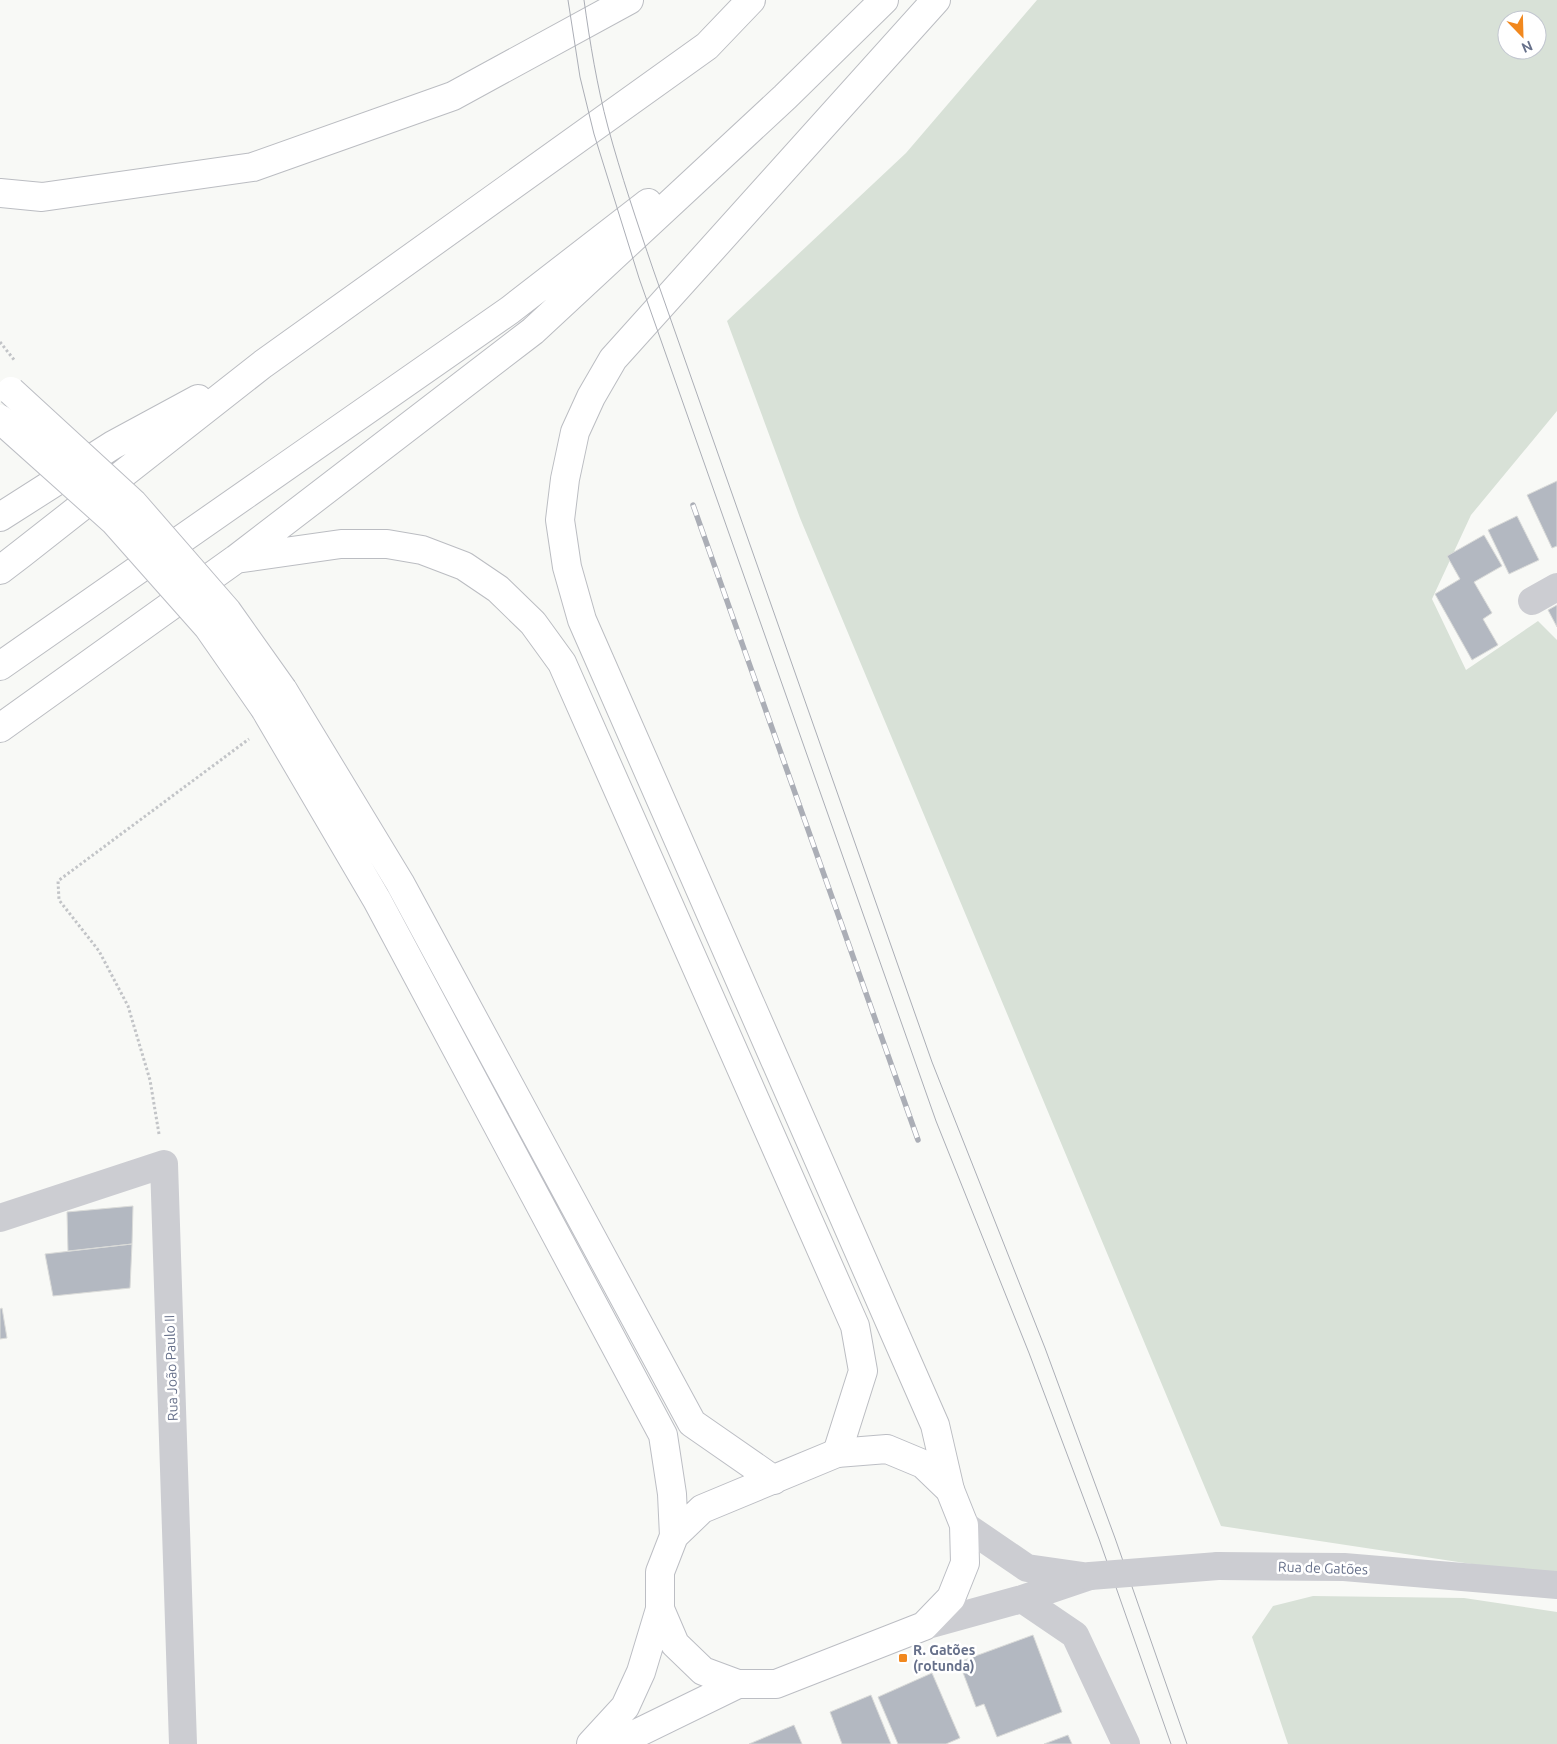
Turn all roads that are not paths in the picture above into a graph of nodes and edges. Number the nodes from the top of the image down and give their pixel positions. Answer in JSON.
{"nodes":[{"id":1,"x":629,"y":0,"type":"edge"},
{"id":2,"x":751,"y":0,"type":"edge"},
{"id":3,"x":884,"y":0,"type":"edge"},
{"id":4,"x":936,"y":0,"type":"edge"},
{"id":5,"x":785,"y":97,"type":"junction"},
{"id":6,"x":0,"y":193,"type":"edge"},
{"id":7,"x":263,"y":364,"type":"junction"},
{"id":8,"x":5,"y":387,"type":"edge"},
{"id":9,"x":0,"y":419,"type":"edge"},
{"id":10,"x":0,"y":517,"type":"edge"},
{"id":11,"x":236,"y":559,"type":"junction"},
{"id":12,"x":0,"y":570,"type":"edge"},
{"id":13,"x":1557,"y":587,"type":"edge"},
{"id":14,"x":1532,"y":601,"type":"dead end"},
{"id":15,"x":0,"y":666,"type":"edge"},
{"id":16,"x":274,"y":708,"type":"junction"},
{"id":17,"x":0,"y":728,"type":"edge"},
{"id":18,"x":0,"y":1218,"type":"edge"},
{"id":19,"x":837,"y":1454,"type":"junction"},
{"id":20,"x":774,"y":1480,"type":"junction"},
{"id":21,"x":950,"y":1490,"type":"junction"},
{"id":22,"x":964,"y":1525,"type":"junction"},
{"id":23,"x":674,"y":1536,"type":"junction"},
{"id":24,"x":1090,"y":1576,"type":"junction"},
{"id":25,"x":1557,"y":1585,"type":"edge"},
{"id":26,"x":1022,"y":1599,"type":"junction"},
{"id":27,"x":660,"y":1609,"type":"junction"},
{"id":28,"x":924,"y":1626,"type":"junction"},
{"id":29,"x":738,"y":1684,"type":"junction"},
{"id":30,"x":183,"y":1744,"type":"edge"},
{"id":31,"x":591,"y":1744,"type":"edge"},
{"id":32,"x":614,"y":1744,"type":"edge"},
{"id":33,"x":1126,"y":1744,"type":"edge"}],
"edges":[{"from":1,"to":6,"type":"main road"},
{"from":2,"to":7,"type":"main road"},
{"from":3,"to":5,"type":"main road"},
{"from":4,"to":21,"type":"main road"},
{"from":5,"to":11,"type":"main road"},
{"from":5,"to":15,"type":"main road"},
{"from":7,"to":10,"type":"main road"},
{"from":7,"to":12,"type":"main road"},
{"from":8,"to":16,"type":"main road","bridge":true},
{"from":9,"to":16,"type":"main road","bridge":true},
{"from":11,"to":17,"type":"main road"},
{"from":11,"to":19,"type":"main road"},
{"from":13,"to":14,"type":"street"},
{"from":16,"to":20,"type":"main road"},
{"from":16,"to":23,"type":"main road"},
{"from":18,"to":30,"type":"street","name":"Rua João Paulo II"},
{"from":19,"to":20,"type":"main road"},
{"from":19,"to":21,"type":"main road"},
{"from":20,"to":23,"type":"main road"},
{"from":21,"to":22,"type":"main road"},
{"from":22,"to":24,"type":"street","name":"Rua de Gatões"},
{"from":22,"to":28,"type":"main road"},
{"from":23,"to":27,"type":"main road"},
{"from":24,"to":25,"type":"street","name":"Rua de Gatões","bridge":true},
{"from":24,"to":26,"type":"street","name":"Rua de Gatões"},
{"from":26,"to":28,"type":"street","name":"Rua de Gatões"},
{"from":26,"to":33,"type":"street"},
{"from":27,"to":29,"type":"main road"},
{"from":27,"to":31,"type":"main road"},
{"from":28,"to":29,"type":"main road"},
{"from":29,"to":32,"type":"main road"}]}
